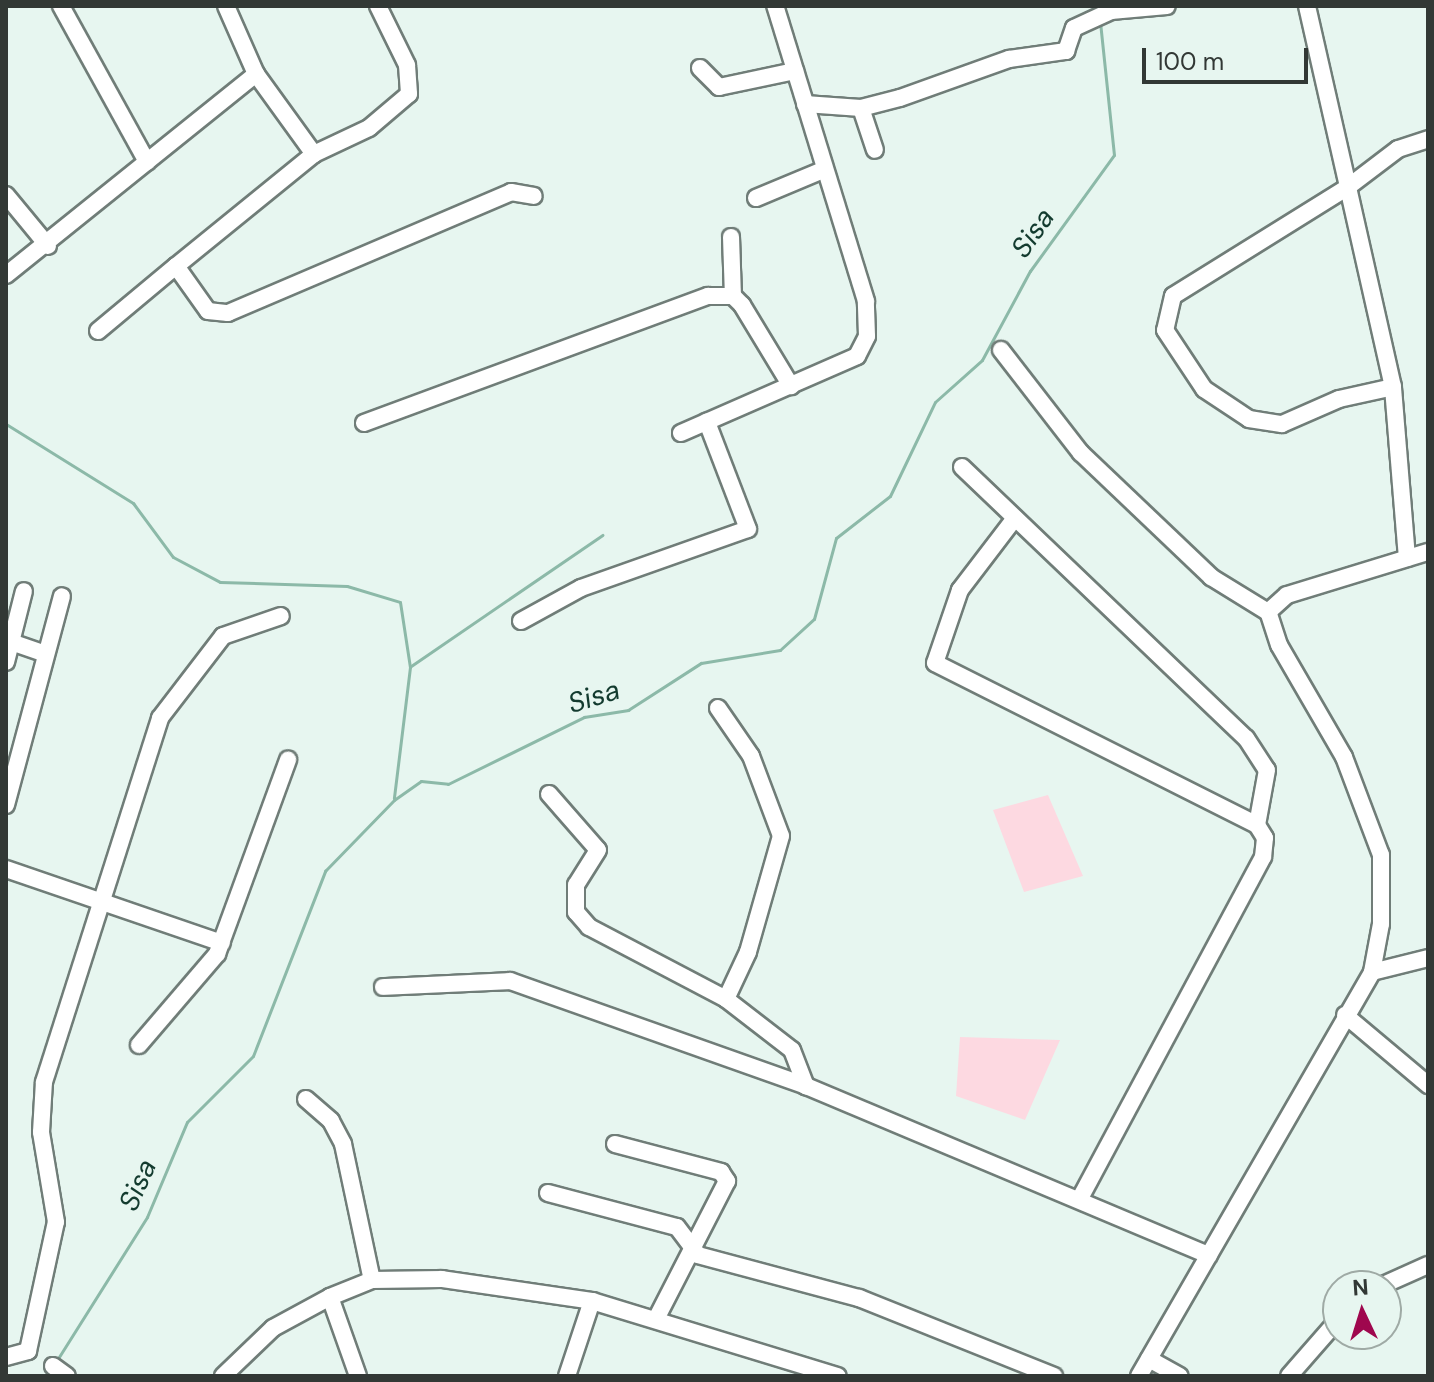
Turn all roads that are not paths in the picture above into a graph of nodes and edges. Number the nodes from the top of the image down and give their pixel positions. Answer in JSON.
{"nodes":[{"id":1,"x":61,"y":6,"type":"edge"},
{"id":2,"x":226,"y":6,"type":"edge"},
{"id":3,"x":378,"y":6,"type":"edge"},
{"id":4,"x":775,"y":6,"type":"edge"},
{"id":5,"x":1167,"y":6,"type":"edge"},
{"id":6,"x":1307,"y":6,"type":"edge"},
{"id":7,"x":700,"y":68,"type":"dead end"},
{"id":8,"x":795,"y":71,"type":"junction"},
{"id":9,"x":256,"y":74,"type":"junction"},
{"id":10,"x":805,"y":104,"type":"junction"},
{"id":11,"x":861,"y":108,"type":"junction"},
{"id":12,"x":1428,"y":139,"type":"edge"},
{"id":13,"x":875,"y":150,"type":"dead end"},
{"id":14,"x":314,"y":154,"type":"junction"},
{"id":15,"x":147,"y":162,"type":"junction"},
{"id":16,"x":823,"y":170,"type":"junction"},
{"id":17,"x":1348,"y":187,"type":"junction"},
{"id":18,"x":6,"y":195,"type":"edge"},
{"id":19,"x":534,"y":196,"type":"dead end"},
{"id":20,"x":756,"y":198,"type":"dead end"},
{"id":21,"x":731,"y":237,"type":"dead end"},
{"id":22,"x":48,"y":246,"type":"junction"},
{"id":23,"x":176,"y":266,"type":"junction"},
{"id":24,"x":6,"y":275,"type":"edge"},
{"id":25,"x":733,"y":296,"type":"junction"},
{"id":26,"x":98,"y":331,"type":"dead end"},
{"id":27,"x":1001,"y":350,"type":"dead end"},
{"id":28,"x":791,"y":386,"type":"junction"},
{"id":29,"x":1393,"y":387,"type":"junction"},
{"id":30,"x":707,"y":422,"type":"junction"},
{"id":31,"x":364,"y":423,"type":"dead end"},
{"id":32,"x":681,"y":433,"type":"dead end"},
{"id":33,"x":962,"y":467,"type":"dead end"},
{"id":34,"x":1015,"y":518,"type":"junction"},
{"id":35,"x":1428,"y":552,"type":"edge"},
{"id":36,"x":1407,"y":558,"type":"junction"},
{"id":37,"x":24,"y":591,"type":"dead end"},
{"id":38,"x":62,"y":596,"type":"dead end"},
{"id":39,"x":1268,"y":612,"type":"junction"},
{"id":40,"x":281,"y":616,"type":"dead end"},
{"id":41,"x":521,"y":621,"type":"dead end"},
{"id":42,"x":11,"y":642,"type":"junction"},
{"id":43,"x":45,"y":654,"type":"junction"},
{"id":44,"x":6,"y":662,"type":"edge"},
{"id":45,"x":718,"y":708,"type":"dead end"},
{"id":46,"x":288,"y":760,"type":"dead end"},
{"id":47,"x":549,"y":794,"type":"dead end"},
{"id":48,"x":6,"y":805,"type":"edge"},
{"id":49,"x":1257,"y":825,"type":"junction"},
{"id":50,"x":6,"y":869,"type":"edge"},
{"id":51,"x":99,"y":903,"type":"junction"},
{"id":52,"x":222,"y":943,"type":"junction"},
{"id":53,"x":1428,"y":958,"type":"edge"},
{"id":54,"x":1372,"y":972,"type":"junction"},
{"id":55,"x":383,"y":987,"type":"dead end"},
{"id":56,"x":726,"y":999,"type":"junction"},
{"id":57,"x":1345,"y":1015,"type":"junction"},
{"id":58,"x":139,"y":1045,"type":"dead end"},
{"id":59,"x":1428,"y":1085,"type":"edge"},
{"id":60,"x":806,"y":1086,"type":"junction"},
{"id":61,"x":306,"y":1099,"type":"dead end"},
{"id":62,"x":615,"y":1144,"type":"dead end"},
{"id":63,"x":548,"y":1193,"type":"dead end"},
{"id":64,"x":1081,"y":1197,"type":"junction"},
{"id":65,"x":689,"y":1247,"type":"junction"},
{"id":66,"x":1209,"y":1255,"type":"junction"},
{"id":67,"x":1428,"y":1265,"type":"edge"},
{"id":68,"x":1402,"y":1277,"type":"edge"},
{"id":69,"x":372,"y":1280,"type":"junction"},
{"id":70,"x":330,"y":1297,"type":"junction"},
{"id":71,"x":592,"y":1301,"type":"junction"},
{"id":72,"x":656,"y":1319,"type":"junction"},
{"id":73,"x":1322,"y":1338,"type":"edge"},
{"id":74,"x":6,"y":1357,"type":"edge"},
{"id":75,"x":1149,"y":1359,"type":"junction"},
{"id":76,"x":53,"y":1366,"type":"dead end"},
{"id":77,"x":67,"y":1376,"type":"edge"},
{"id":78,"x":223,"y":1376,"type":"edge"},
{"id":79,"x":358,"y":1376,"type":"edge"},
{"id":80,"x":567,"y":1376,"type":"edge"},
{"id":81,"x":838,"y":1376,"type":"edge"},
{"id":82,"x":1054,"y":1376,"type":"edge"},
{"id":83,"x":1139,"y":1376,"type":"edge"},
{"id":84,"x":1180,"y":1376,"type":"edge"},
{"id":85,"x":1289,"y":1376,"type":"edge"}],
"edges":[{"from":1,"to":15,"type":"street"},
{"from":2,"to":9,"type":"street"},
{"from":3,"to":14,"type":"street"},
{"from":4,"to":8,"type":"street"},
{"from":5,"to":11,"type":"street"},
{"from":6,"to":17,"type":"street"},
{"from":7,"to":8,"type":"street"},
{"from":8,"to":10,"type":"street"},
{"from":9,"to":14,"type":"street"},
{"from":9,"to":15,"type":"street"},
{"from":10,"to":11,"type":"street"},
{"from":10,"to":16,"type":"street"},
{"from":11,"to":13,"type":"street"},
{"from":12,"to":17,"type":"street"},
{"from":14,"to":23,"type":"street"},
{"from":15,"to":22,"type":"street"},
{"from":16,"to":20,"type":"street"},
{"from":16,"to":28,"type":"street"},
{"from":17,"to":29,"type":"street"},
{"from":17,"to":29,"type":"street"},
{"from":18,"to":22,"type":"street"},
{"from":19,"to":23,"type":"street"},
{"from":21,"to":25,"type":"street"},
{"from":22,"to":24,"type":"street"},
{"from":23,"to":26,"type":"street"},
{"from":25,"to":28,"type":"street"},
{"from":25,"to":31,"type":"street"},
{"from":27,"to":39,"type":"street"},
{"from":28,"to":30,"type":"street"},
{"from":29,"to":36,"type":"street"},
{"from":30,"to":32,"type":"street"},
{"from":30,"to":41,"type":"street"},
{"from":33,"to":34,"type":"street"},
{"from":34,"to":49,"type":"street"},
{"from":34,"to":49,"type":"street"},
{"from":35,"to":36,"type":"street"},
{"from":36,"to":39,"type":"street"},
{"from":37,"to":42,"type":"street"},
{"from":38,"to":43,"type":"street"},
{"from":39,"to":54,"type":"street"},
{"from":40,"to":51,"type":"street"},
{"from":42,"to":43,"type":"street"},
{"from":42,"to":44,"type":"street"},
{"from":43,"to":48,"type":"street"},
{"from":45,"to":56,"type":"street"},
{"from":46,"to":52,"type":"street"},
{"from":47,"to":56,"type":"street"},
{"from":49,"to":64,"type":"street"},
{"from":50,"to":51,"type":"street"},
{"from":51,"to":52,"type":"street"},
{"from":51,"to":74,"type":"street"},
{"from":52,"to":58,"type":"street"},
{"from":53,"to":54,"type":"street"},
{"from":54,"to":57,"type":"street"},
{"from":55,"to":60,"type":"street"},
{"from":56,"to":60,"type":"street"},
{"from":57,"to":59,"type":"street"},
{"from":57,"to":66,"type":"street"},
{"from":60,"to":64,"type":"street"},
{"from":61,"to":69,"type":"street"},
{"from":62,"to":65,"type":"street"},
{"from":63,"to":65,"type":"street"},
{"from":64,"to":66,"type":"street"},
{"from":65,"to":72,"type":"street"},
{"from":65,"to":82,"type":"street"},
{"from":66,"to":75,"type":"street"},
{"from":67,"to":68,"type":"street"},
{"from":69,"to":70,"type":"street"},
{"from":69,"to":71,"type":"street"},
{"from":70,"to":78,"type":"street"},
{"from":70,"to":79,"type":"street"},
{"from":71,"to":72,"type":"street"},
{"from":71,"to":80,"type":"street"},
{"from":72,"to":81,"type":"street"},
{"from":73,"to":85,"type":"street"},
{"from":75,"to":83,"type":"street"},
{"from":75,"to":84,"type":"street"},
{"from":76,"to":77,"type":"street"}]}
